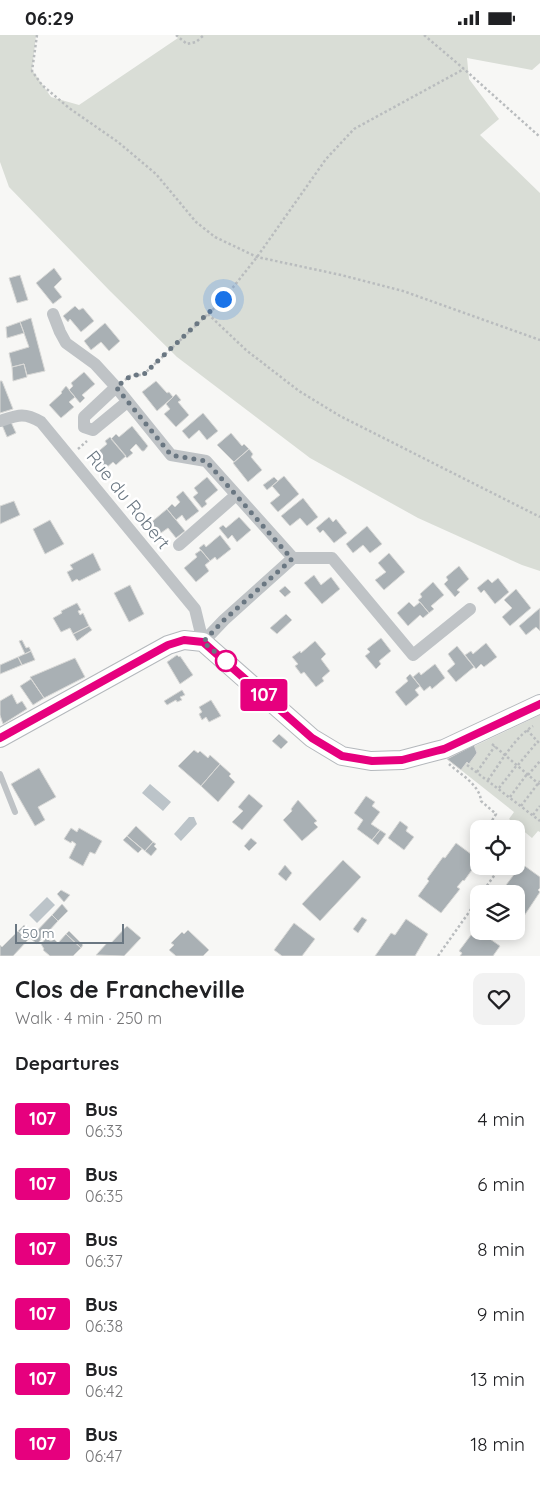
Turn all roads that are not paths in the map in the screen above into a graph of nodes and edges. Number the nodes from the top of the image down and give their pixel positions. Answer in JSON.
{"nodes":[{"id":1,"x":53,"y":314,"type":"dead end"},
{"id":2,"x":116,"y":387,"type":"junction"},
{"id":3,"x":127,"y":402,"type":"junction"},
{"id":4,"x":0,"y":421,"type":"edge"},
{"id":5,"x":236,"y":495,"type":"junction"},
{"id":6,"x":179,"y":545,"type":"dead end"},
{"id":7,"x":292,"y":559,"type":"junction"},
{"id":8,"x":470,"y":609,"type":"dead end"},
{"id":9,"x":203,"y":642,"type":"junction"},
{"id":10,"x":540,"y":704,"type":"edge"},
{"id":11,"x":0,"y":738,"type":"edge"},
{"id":12,"x":0,"y":774,"type":"edge"},
{"id":13,"x":15,"y":813,"type":"dead end"}],
"edges":[{"from":1,"to":2,"type":"street"},
{"from":2,"to":3,"type":"street"},
{"from":2,"to":3,"type":"street"},
{"from":3,"to":5,"type":"street"},
{"from":4,"to":9,"type":"street","name":"Rue du Robert"},
{"from":5,"to":6,"type":"street"},
{"from":5,"to":7,"type":"street"},
{"from":7,"to":8,"type":"street"},
{"from":7,"to":9,"type":"street"},
{"from":9,"to":10,"type":"street"},
{"from":9,"to":11,"type":"street"},
{"from":12,"to":13,"type":"lane"}]}
